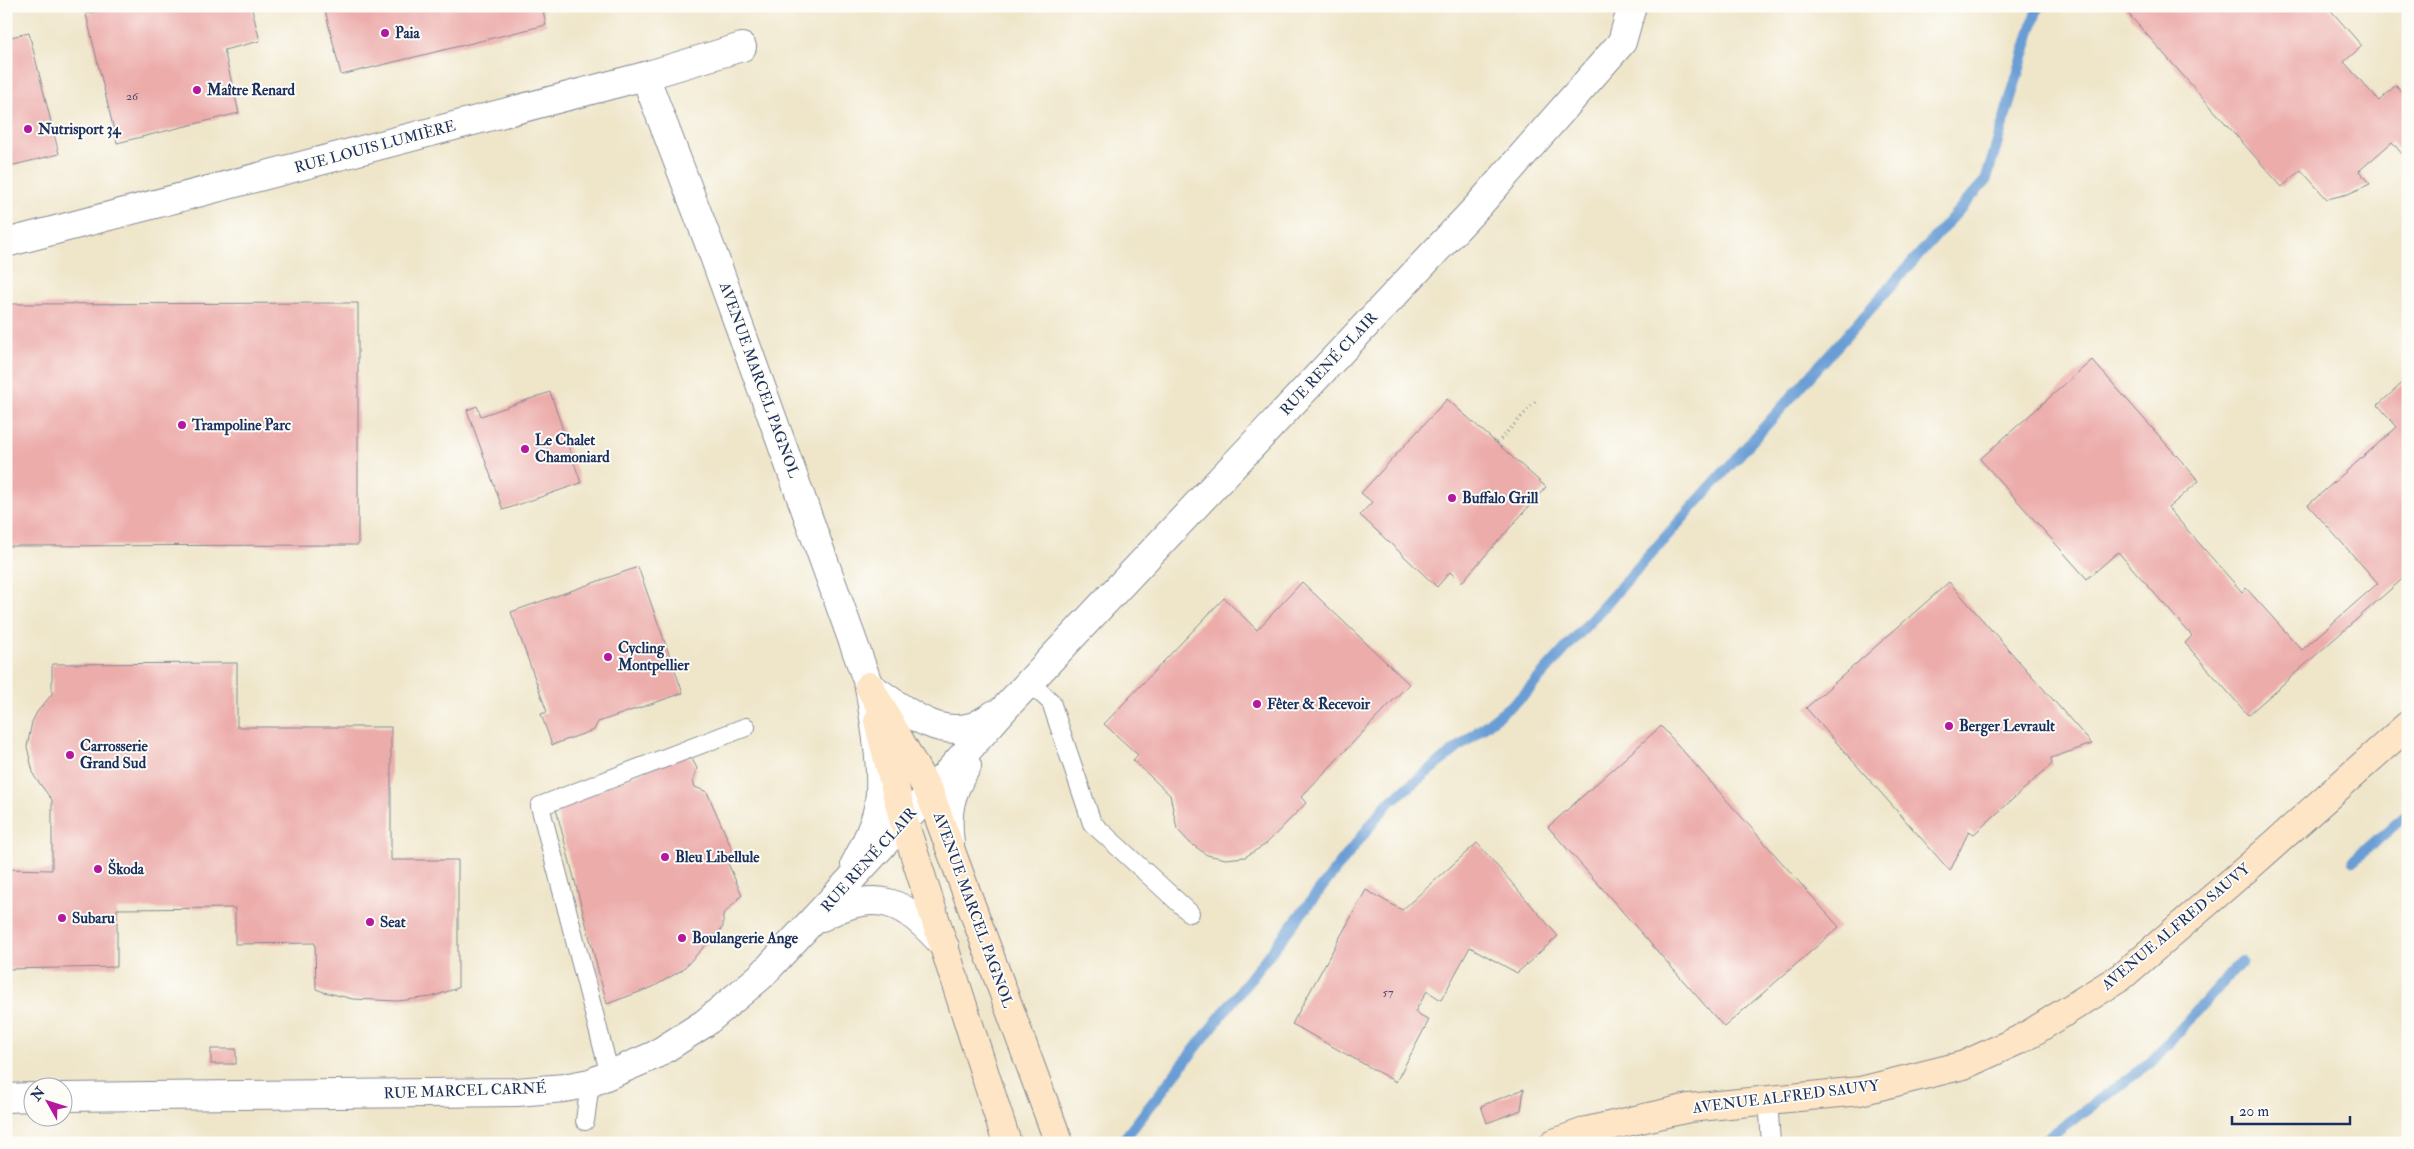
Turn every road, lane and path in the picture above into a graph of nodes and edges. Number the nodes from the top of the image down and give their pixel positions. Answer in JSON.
{"nodes":[{"id":1,"x":1632,"y":6,"type":"edge"},
{"id":2,"x":742,"y":47,"type":"dead end"},
{"id":3,"x":645,"y":76,"type":"junction"},
{"id":4,"x":6,"y":243,"type":"edge"},
{"id":5,"x":1537,"y":400,"type":"dead end"},
{"id":6,"x":1497,"y":443,"type":"dead end"},
{"id":7,"x":1030,"y":682,"type":"junction"},
{"id":8,"x":869,"y":686,"type":"junction"},
{"id":9,"x":1005,"y":708,"type":"junction"},
{"id":10,"x":2408,"y":726,"type":"edge"},
{"id":11,"x":746,"y":727,"type":"dead end"},
{"id":12,"x":930,"y":794,"type":"junction"},
{"id":13,"x":904,"y":822,"type":"junction"},
{"id":14,"x":950,"y":850,"type":"junction"},
{"id":15,"x":1190,"y":913,"type":"dead end"},
{"id":16,"x":812,"y":922,"type":"junction"},
{"id":17,"x":946,"y":947,"type":"junction"},
{"id":18,"x":600,"y":1079,"type":"junction"},
{"id":19,"x":22,"y":1097,"type":"edge"},
{"id":20,"x":72,"y":1097,"type":"edge"},
{"id":21,"x":6,"y":1098,"type":"edge"},
{"id":22,"x":1768,"y":1100,"type":"junction"},
{"id":23,"x":585,"y":1121,"type":"dead end"},
{"id":24,"x":1576,"y":1137,"type":"edge"},
{"id":25,"x":1007,"y":1143,"type":"edge"},
{"id":26,"x":1059,"y":1143,"type":"edge"},
{"id":27,"x":1554,"y":1143,"type":"edge"},
{"id":28,"x":1771,"y":1143,"type":"edge"}],
"edges":[{"from":1,"to":7,"type":"street","name":"RUE RENÉ CLAIR"},
{"from":2,"to":3,"type":"street","name":"RUE LOUIS LUMIÈRE"},
{"from":3,"to":4,"type":"street","name":"RUE LOUIS LUMIÈRE"},
{"from":3,"to":8,"type":"street","name":"AVENUE MARCEL PAGNOL"},
{"from":5,"to":6,"type":"path"},
{"from":7,"to":9,"type":"street","name":"RUE RENÉ CLAIR"},
{"from":7,"to":15,"type":"lane"},
{"from":8,"to":9,"type":"street","name":"RUE RENÉ CLAIR"},
{"from":8,"to":12,"type":"street","name":"AVENUE MARCEL PAGNOL"},
{"from":8,"to":13,"type":"street","name":"AVENUE MARCEL PAGNOL"},
{"from":8,"to":16,"type":"street","name":"RUE RENÉ CLAIR"},
{"from":9,"to":12,"type":"street","name":"RUE RENÉ CLAIR"},
{"from":9,"to":14,"type":"street","name":"RUE RENÉ CLAIR"},
{"from":10,"to":22,"type":"street","name":"AVENUE ALFRED SAUVY"},
{"from":11,"to":18,"type":"lane"},
{"from":12,"to":13,"type":"street","name":"RUE RENÉ CLAIR"},
{"from":12,"to":14,"type":"street","name":"AVENUE MARCEL PAGNOL"},
{"from":13,"to":16,"type":"street","name":"RUE RENÉ CLAIR"},
{"from":13,"to":17,"type":"street","name":"AVENUE MARCEL PAGNOL"},
{"from":14,"to":26,"type":"street","name":"AVENUE MARCEL PAGNOL"},
{"from":16,"to":17,"type":"street","name":"RUE RENÉ CLAIR"},
{"from":16,"to":18,"type":"street","name":"RUE MARCEL CARNÉ"},
{"from":17,"to":25,"type":"street","name":"AVENUE MARCEL PAGNOL"},
{"from":18,"to":20,"type":"street","name":"RUE MARCEL CARNÉ"},
{"from":18,"to":23,"type":"lane"},
{"from":19,"to":21,"type":"street"},
{"from":22,"to":24,"type":"street","name":"AVENUE ALFRED SAUVY"},
{"from":22,"to":28,"type":"lane"},
{"from":24,"to":27,"type":"street","name":"AVENUE ALFRED SAUVY"}]}
